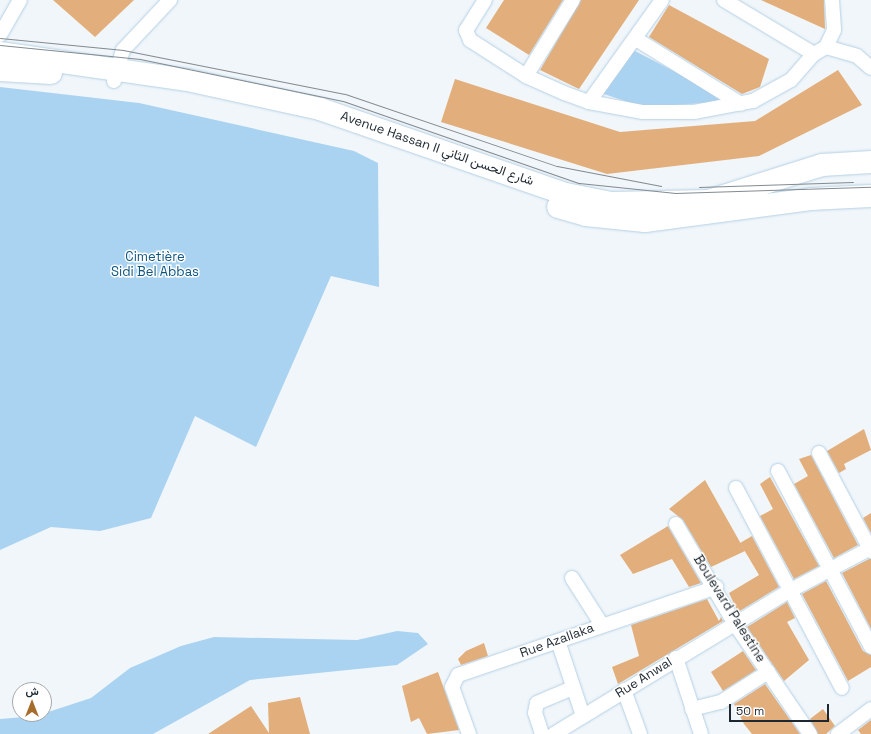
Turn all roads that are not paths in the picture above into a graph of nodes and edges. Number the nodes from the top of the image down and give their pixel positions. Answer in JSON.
{"nodes":[{"id":1,"x":20,"y":0,"type":"edge"},
{"id":2,"x":170,"y":0,"type":"edge"},
{"id":3,"x":485,"y":0,"type":"edge"},
{"id":4,"x":573,"y":0,"type":"edge"},
{"id":5,"x":662,"y":0,"type":"edge"},
{"id":6,"x":724,"y":0,"type":"edge"},
{"id":7,"x":832,"y":0,"type":"edge"},
{"id":8,"x":0,"y":35,"type":"edge"},
{"id":9,"x":636,"y":39,"type":"junction"},
{"id":10,"x":820,"y":50,"type":"junction"},
{"id":11,"x":0,"y":53,"type":"edge"},
{"id":12,"x":871,"y":68,"type":"edge"},
{"id":13,"x":0,"y":70,"type":"edge"},
{"id":14,"x":115,"y":74,"type":"junction"},
{"id":15,"x":526,"y":76,"type":"junction"},
{"id":16,"x":588,"y":102,"type":"junction"},
{"id":17,"x":741,"y":104,"type":"junction"},
{"id":18,"x":869,"y":159,"type":"edge"},
{"id":19,"x":871,"y":196,"type":"edge"},
{"id":20,"x":819,"y":453,"type":"dead end"},
{"id":21,"x":778,"y":471,"type":"dead end"},
{"id":22,"x":736,"y":488,"type":"dead end"},
{"id":23,"x":676,"y":524,"type":"dead end"},
{"id":24,"x":871,"y":549,"type":"edge"},
{"id":25,"x":831,"y":571,"type":"junction"},
{"id":26,"x":572,"y":578,"type":"dead end"},
{"id":27,"x":716,"y":588,"type":"junction"},
{"id":28,"x":790,"y":590,"type":"junction"},
{"id":29,"x":735,"y":624,"type":"junction"},
{"id":30,"x":602,"y":625,"type":"junction"},
{"id":31,"x":558,"y":641,"type":"junction"},
{"id":32,"x":871,"y":647,"type":"edge"},
{"id":33,"x":676,"y":658,"type":"junction"},
{"id":34,"x":768,"y":672,"type":"junction"},
{"id":35,"x":573,"y":688,"type":"junction"},
{"id":36,"x":842,"y":688,"type":"dead end"},
{"id":37,"x":624,"y":690,"type":"junction"},
{"id":38,"x":692,"y":709,"type":"junction"},
{"id":39,"x":871,"y":709,"type":"edge"},
{"id":40,"x":583,"y":716,"type":"junction"},
{"id":41,"x":469,"y":734,"type":"edge"},
{"id":42,"x":542,"y":734,"type":"edge"},
{"id":43,"x":554,"y":734,"type":"edge"},
{"id":44,"x":640,"y":734,"type":"edge"},
{"id":45,"x":700,"y":734,"type":"edge"},
{"id":46,"x":810,"y":734,"type":"edge"},
{"id":47,"x":838,"y":734,"type":"edge"}],
"edges":[{"from":1,"to":8,"type":"street"},
{"from":2,"to":14,"type":"street"},
{"from":3,"to":15,"type":"street"},
{"from":4,"to":15,"type":"street"},
{"from":5,"to":9,"type":"street"},
{"from":6,"to":10,"type":"street"},
{"from":7,"to":10,"type":"street"},
{"from":9,"to":16,"type":"street"},
{"from":9,"to":17,"type":"street"},
{"from":10,"to":12,"type":"street"},
{"from":10,"to":17,"type":"street"},
{"from":11,"to":14,"type":"highway","name":"Avenue Hassan II شارع الحسن الثاني"},
{"from":13,"to":14,"type":"highway","name":"Avenue Hassan II شارع الحسن الثاني"},
{"from":14,"to":18,"type":"highway","name":"Avenue Hassan II شارع الحسن الثاني"},
{"from":14,"to":19,"type":"highway","name":"Avenue Hassan II شارع الحسن الثاني"},
{"from":15,"to":16,"type":"street"},
{"from":16,"to":17,"type":"street"},
{"from":20,"to":24,"type":"street"},
{"from":21,"to":25,"type":"street"},
{"from":22,"to":28,"type":"street"},
{"from":23,"to":27,"type":"street","name":"Boulevard Palestine"},
{"from":24,"to":25,"type":"street","name":"Rue Anwal"},
{"from":25,"to":28,"type":"street","name":"Rue Anwal"},
{"from":25,"to":32,"type":"street"},
{"from":26,"to":30,"type":"street"},
{"from":27,"to":29,"type":"street","name":"Boulevard Palestine"},
{"from":27,"to":30,"type":"street","name":"Rue Azallaka"},
{"from":28,"to":29,"type":"street","name":"Rue Anwal"},
{"from":28,"to":36,"type":"street"},
{"from":29,"to":33,"type":"street","name":"Rue Anwal"},
{"from":29,"to":34,"type":"street","name":"Boulevard Palestine"},
{"from":30,"to":31,"type":"street","name":"Rue Azallaka"},
{"from":31,"to":35,"type":"street"},
{"from":31,"to":41,"type":"street","name":"Rue Azallaka"},
{"from":33,"to":37,"type":"street","name":"Rue Anwal"},
{"from":33,"to":38,"type":"street"},
{"from":34,"to":38,"type":"street"},
{"from":34,"to":46,"type":"street","name":"Boulevard Palestine"},
{"from":35,"to":40,"type":"street"},
{"from":35,"to":42,"type":"street"},
{"from":37,"to":40,"type":"street","name":"Rue Anwal"},
{"from":37,"to":44,"type":"street"},
{"from":38,"to":45,"type":"street"},
{"from":39,"to":47,"type":"street"},
{"from":40,"to":43,"type":"street","name":"Rue Anwal"}]}
